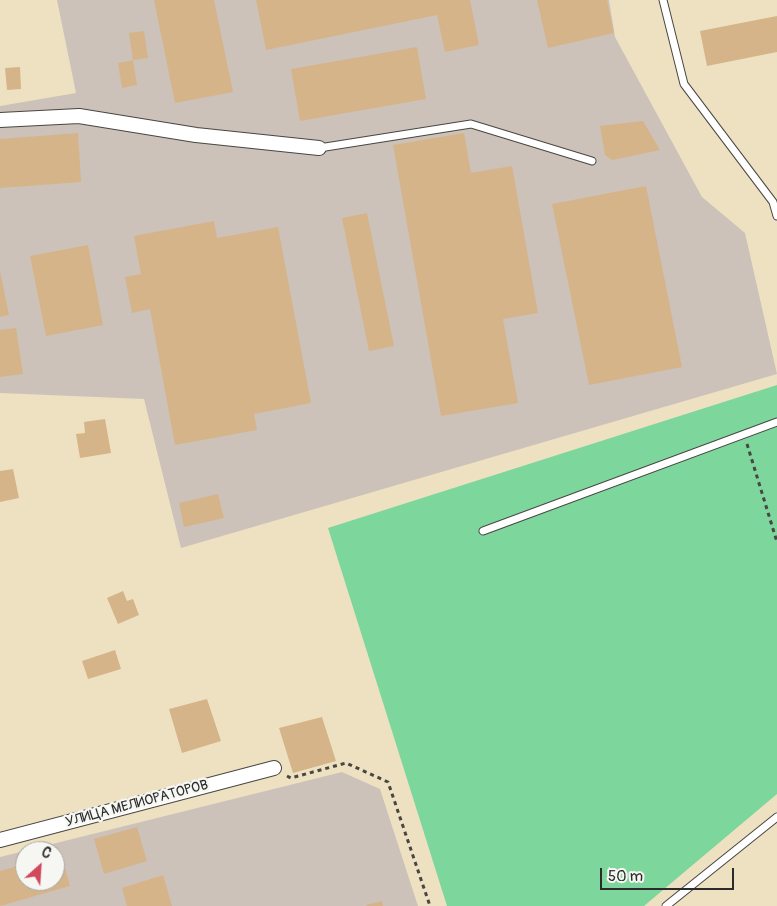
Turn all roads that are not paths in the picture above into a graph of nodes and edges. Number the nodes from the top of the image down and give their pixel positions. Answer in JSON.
{"nodes":[{"id":1,"x":663,"y":0,"type":"edge"},
{"id":2,"x":0,"y":120,"type":"edge"},
{"id":3,"x":319,"y":148,"type":"joint"},
{"id":4,"x":592,"y":161,"type":"dead end"},
{"id":5,"x":777,"y":216,"type":"edge"},
{"id":6,"x":777,"y":422,"type":"edge"},
{"id":7,"x":483,"y":530,"type":"dead end"},
{"id":8,"x":274,"y":768,"type":"road end"},
{"id":9,"x":777,"y":817,"type":"edge"},
{"id":10,"x":0,"y":840,"type":"edge"},
{"id":11,"x":666,"y":906,"type":"edge"}],
"edges":[{"from":1,"to":5,"type":"lane"},
{"from":2,"to":3,"type":"street"},
{"from":3,"to":4,"type":"lane"},
{"from":6,"to":7,"type":"lane"},
{"from":8,"to":10,"type":"street","name":"УЛИЦА МЕЛИОРАТОРОВ"},
{"from":9,"to":11,"type":"lane"}]}
